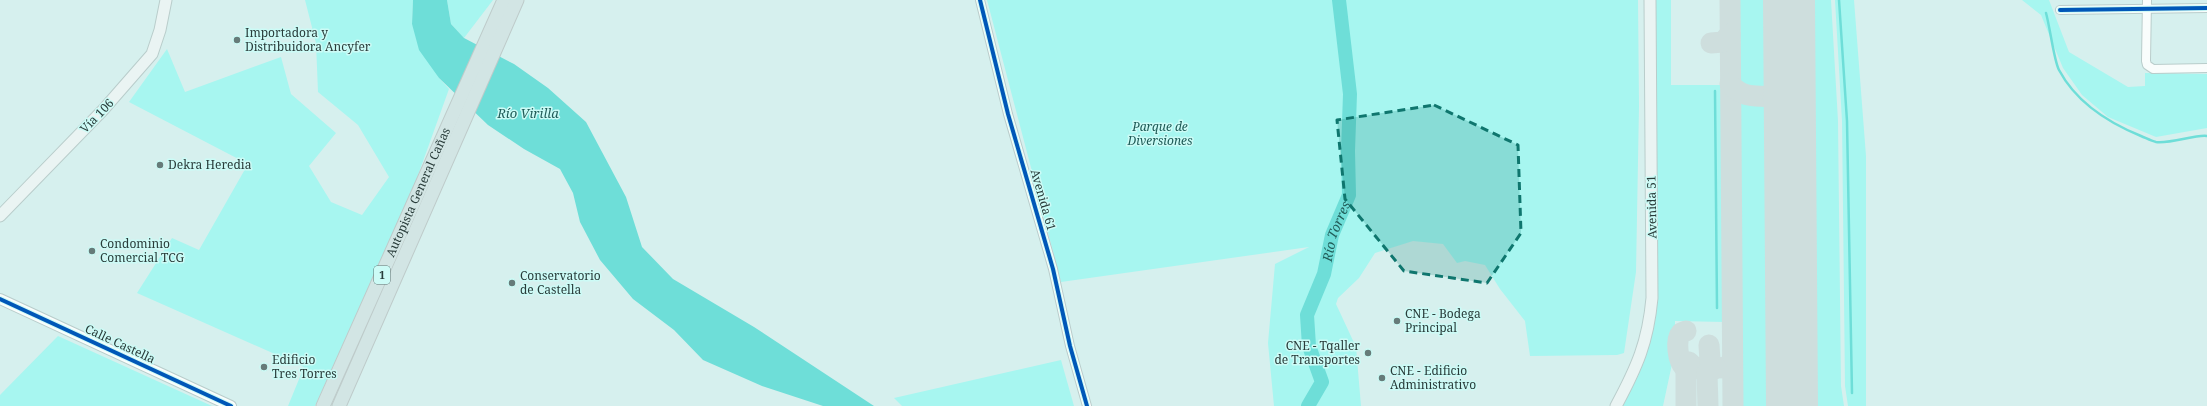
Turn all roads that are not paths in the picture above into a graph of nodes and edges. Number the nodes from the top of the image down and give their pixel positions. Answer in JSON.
{"nodes":[{"id":1,"x":166,"y":0,"type":"edge"},
{"id":2,"x":504,"y":0,"type":"edge"},
{"id":3,"x":517,"y":0,"type":"edge"},
{"id":4,"x":980,"y":0,"type":"edge"},
{"id":5,"x":1650,"y":0,"type":"edge"},
{"id":6,"x":2147,"y":0,"type":"edge"},
{"id":7,"x":2207,"y":8,"type":"edge"},
{"id":8,"x":2147,"y":9,"type":"junction"},
{"id":9,"x":2060,"y":10,"type":"dead end"},
{"id":10,"x":2207,"y":68,"type":"edge"},
{"id":11,"x":445,"y":147,"type":"junction"},
{"id":12,"x":0,"y":216,"type":"edge"},
{"id":13,"x":0,"y":299,"type":"edge"},
{"id":14,"x":231,"y":406,"type":"edge"},
{"id":15,"x":323,"y":406,"type":"edge"},
{"id":16,"x":339,"y":406,"type":"edge"},
{"id":17,"x":1087,"y":406,"type":"edge"},
{"id":18,"x":1616,"y":406,"type":"edge"}],
"edges":[{"from":1,"to":12,"type":"main road","name":"Vía 106"},
{"from":2,"to":11,"type":"highway","name":"Autopista General Cañas","number":"1"},
{"from":3,"to":11,"type":"highway","name":"Autopista General Cañas","number":"1"},
{"from":4,"to":17,"type":"street","name":"Avenida 61"},
{"from":5,"to":18,"type":"main road","name":"Avenida 51"},
{"from":6,"to":8,"type":"street"},
{"from":7,"to":8,"type":"street"},
{"from":8,"to":9,"type":"street"},
{"from":8,"to":10,"type":"street"},
{"from":11,"to":15,"type":"highway","name":"Autopista General Cañas","number":"1"},
{"from":11,"to":16,"type":"highway","name":"Autopista General Cañas","number":"1"},
{"from":13,"to":14,"type":"street","name":"Calle Castella"}]}
